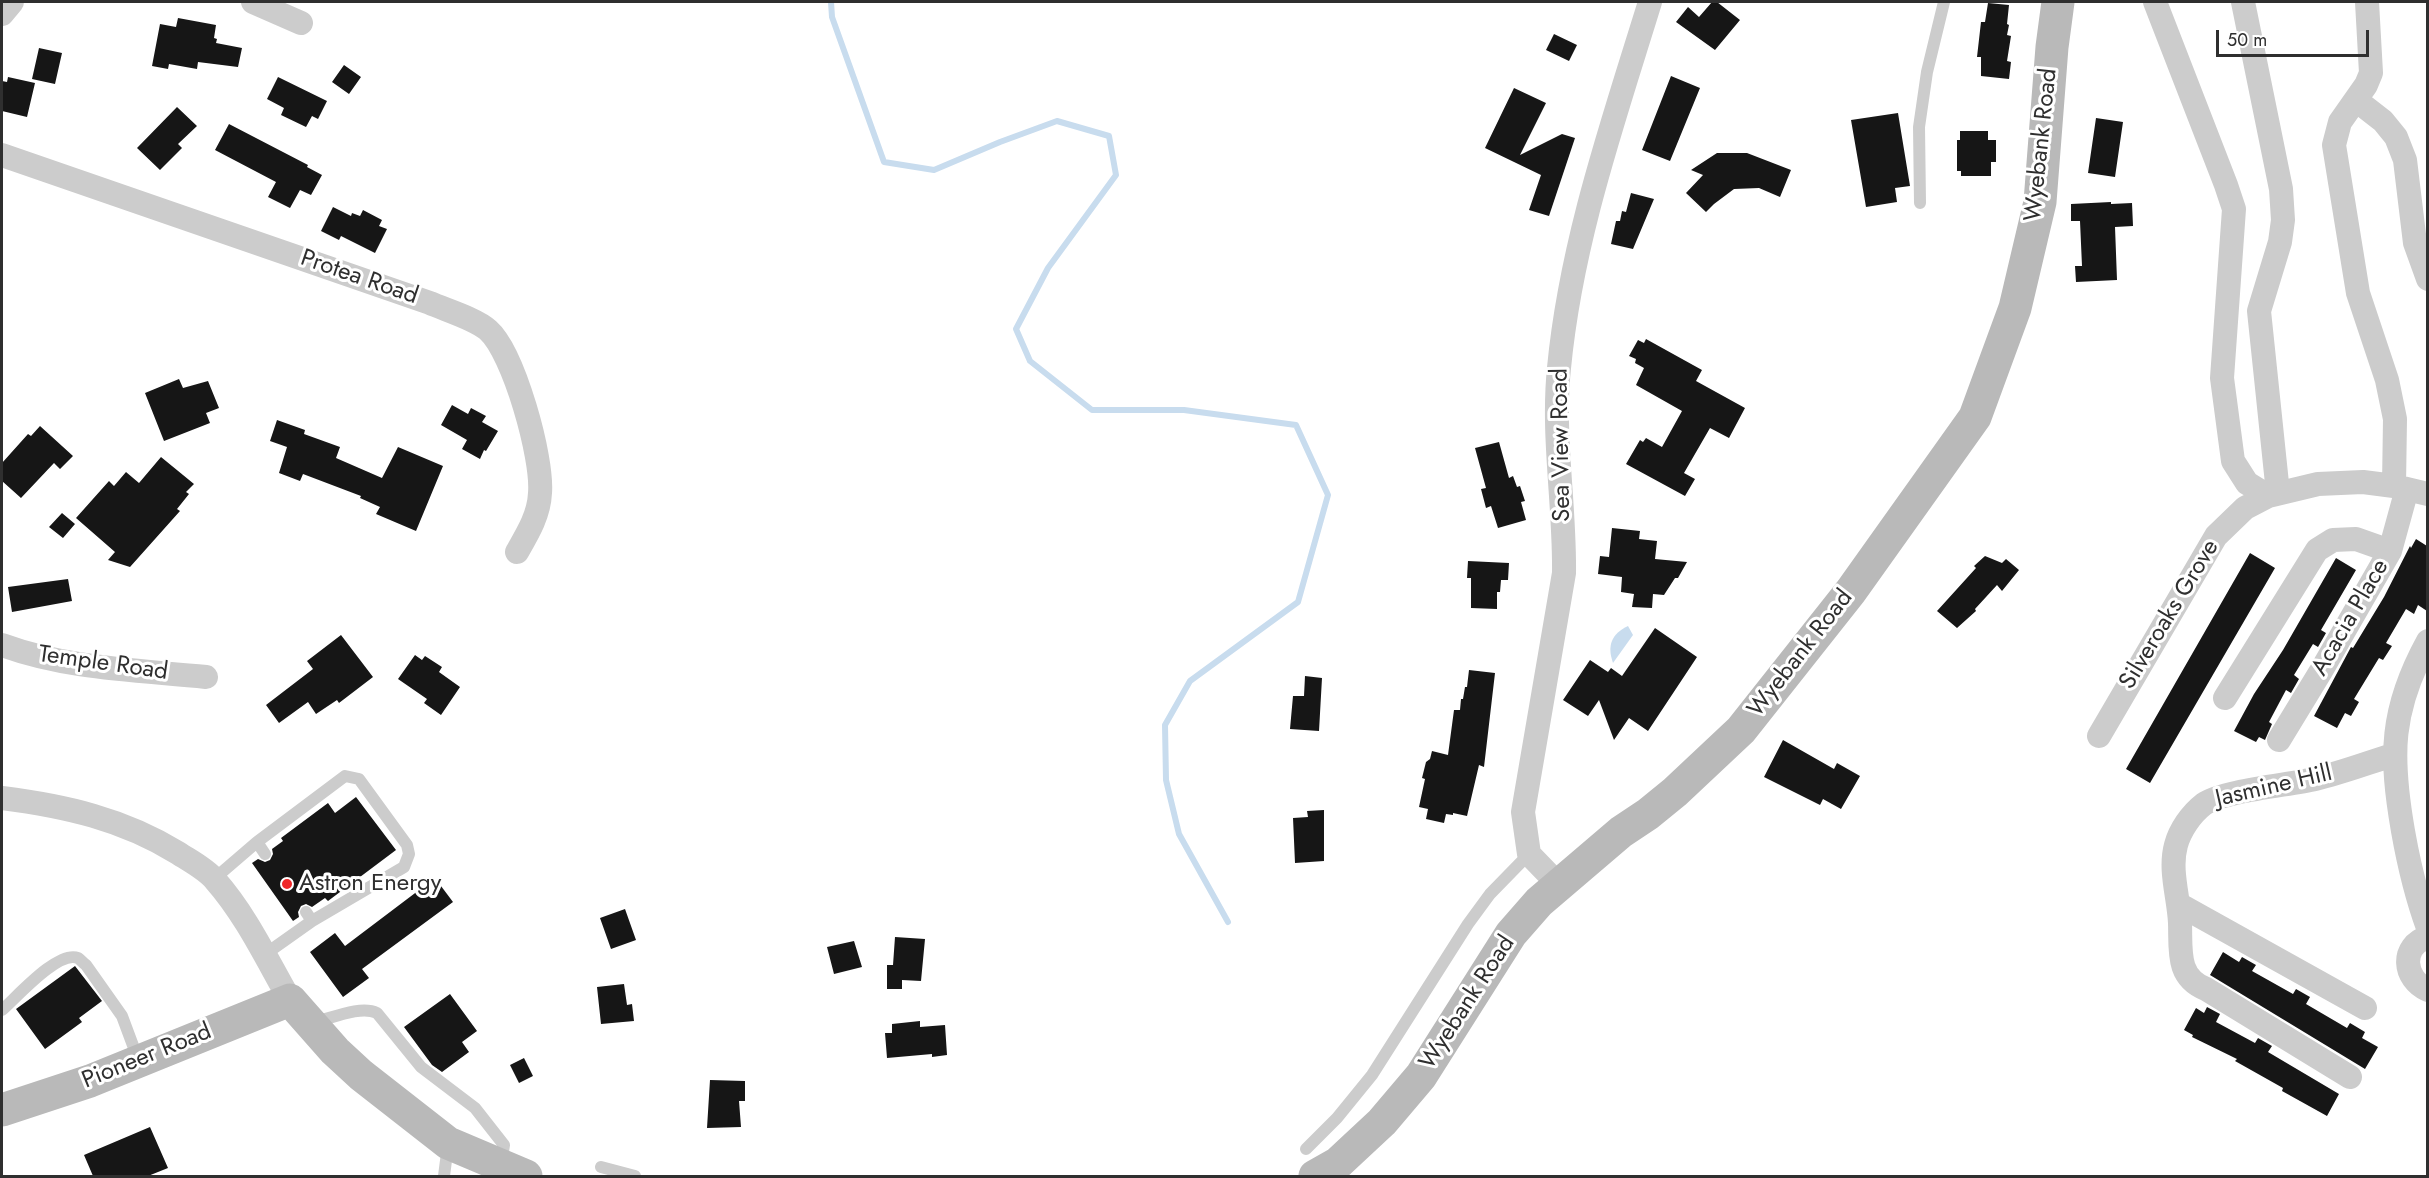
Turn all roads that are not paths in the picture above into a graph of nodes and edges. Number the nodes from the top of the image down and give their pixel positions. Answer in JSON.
{"nodes":[{"id":1,"x":12,"y":2,"type":"edge"},
{"id":2,"x":253,"y":2,"type":"edge"},
{"id":3,"x":1650,"y":2,"type":"edge"},
{"id":4,"x":1944,"y":2,"type":"edge"},
{"id":5,"x":2058,"y":2,"type":"edge"},
{"id":6,"x":2155,"y":2,"type":"edge"},
{"id":7,"x":2243,"y":2,"type":"edge"},
{"id":8,"x":2367,"y":2,"type":"edge"},
{"id":9,"x":2,"y":14,"type":"edge"},
{"id":10,"x":301,"y":23,"type":"dead end"},
{"id":11,"x":2355,"y":100,"type":"junction"},
{"id":12,"x":2,"y":155,"type":"edge"},
{"id":13,"x":1920,"y":203,"type":"dead end"},
{"id":14,"x":2427,"y":279,"type":"edge"},
{"id":15,"x":2410,"y":489,"type":"edge"},
{"id":16,"x":2273,"y":495,"type":"junction"},
{"id":17,"x":2390,"y":551,"type":"junction"},
{"id":18,"x":518,"y":552,"type":"dead end"},
{"id":19,"x":2427,"y":641,"type":"edge"},
{"id":20,"x":2,"y":645,"type":"edge"},
{"id":21,"x":206,"y":677,"type":"dead end"},
{"id":22,"x":2225,"y":698,"type":"dead end"},
{"id":23,"x":2099,"y":736,"type":"dead end"},
{"id":24,"x":2279,"y":740,"type":"dead end"},
{"id":25,"x":2393,"y":755,"type":"junction"},
{"id":26,"x":2,"y":798,"type":"edge"},
{"id":27,"x":257,"y":842,"type":"junction"},
{"id":28,"x":265,"y":854,"type":"dead end"},
{"id":29,"x":1529,"y":854,"type":"junction"},
{"id":30,"x":214,"y":879,"type":"junction"},
{"id":31,"x":1559,"y":885,"type":"junction"},
{"id":32,"x":2180,"y":905,"type":"junction"},
{"id":33,"x":2427,"y":928,"type":"edge"},
{"id":34,"x":2427,"y":937,"type":"edge"},
{"id":35,"x":264,"y":955,"type":"junction"},
{"id":36,"x":2427,"y":990,"type":"edge"},
{"id":37,"x":2365,"y":1008,"type":"dead end"},
{"id":38,"x":2,"y":1010,"type":"edge"},
{"id":39,"x":300,"y":1011,"type":"junction"},
{"id":40,"x":139,"y":1061,"type":"junction"},
{"id":41,"x":2350,"y":1077,"type":"dead end"},
{"id":42,"x":2,"y":1110,"type":"edge"},
{"id":43,"x":448,"y":1143,"type":"junction"},
{"id":44,"x":1310,"y":1163,"type":"edge"},
{"id":45,"x":601,"y":1167,"type":"dead end"},
{"id":46,"x":514,"y":1172,"type":"edge"},
{"id":47,"x":444,"y":1176,"type":"edge"},
{"id":48,"x":635,"y":1176,"type":"edge"}],
"edges":[{"from":1,"to":9,"type":"street"},
{"from":2,"to":10,"type":"street"},
{"from":3,"to":29,"type":"street","name":"Sea View Road"},
{"from":4,"to":13,"type":"lane"},
{"from":5,"to":31,"type":"main road","name":"Wyebank Road"},
{"from":6,"to":16,"type":"street"},
{"from":7,"to":16,"type":"street"},
{"from":8,"to":11,"type":"street","name":"Acacia Place"},
{"from":11,"to":14,"type":"street"},
{"from":11,"to":15,"type":"street","name":"Acacia Place"},
{"from":12,"to":18,"type":"street","name":"Protea Road"},
{"from":15,"to":16,"type":"street","name":"Silveroaks Grove"},
{"from":15,"to":17,"type":"street","name":"Acacia Place"},
{"from":16,"to":23,"type":"street","name":"Silveroaks Grove"},
{"from":17,"to":22,"type":"street"},
{"from":17,"to":24,"type":"street","name":"Acacia Place"},
{"from":19,"to":25,"type":"street"},
{"from":20,"to":21,"type":"street","name":"Temple Road"},
{"from":25,"to":32,"type":"street","name":"Jasmine Hill"},
{"from":25,"to":33,"type":"street"},
{"from":26,"to":30,"type":"street"},
{"from":27,"to":28,"type":"lane"},
{"from":27,"to":30,"type":"lane"},
{"from":27,"to":35,"type":"lane"},
{"from":29,"to":31,"type":"street"},
{"from":29,"to":44,"type":"lane"},
{"from":30,"to":35,"type":"street"},
{"from":31,"to":44,"type":"main road","name":"Wyebank Road"},
{"from":32,"to":37,"type":"street"},
{"from":32,"to":41,"type":"street","name":"Jasmine Hill"},
{"from":34,"to":36,"type":"street"},
{"from":35,"to":39,"type":"street"},
{"from":38,"to":40,"type":"lane"},
{"from":39,"to":40,"type":"main road","name":"Pioneer Road"},
{"from":39,"to":43,"type":"main road"},
{"from":39,"to":46,"type":"lane"},
{"from":40,"to":42,"type":"main road","name":"Pioneer Road"},
{"from":43,"to":46,"type":"main road"},
{"from":43,"to":47,"type":"lane"},
{"from":45,"to":48,"type":"lane"}]}
